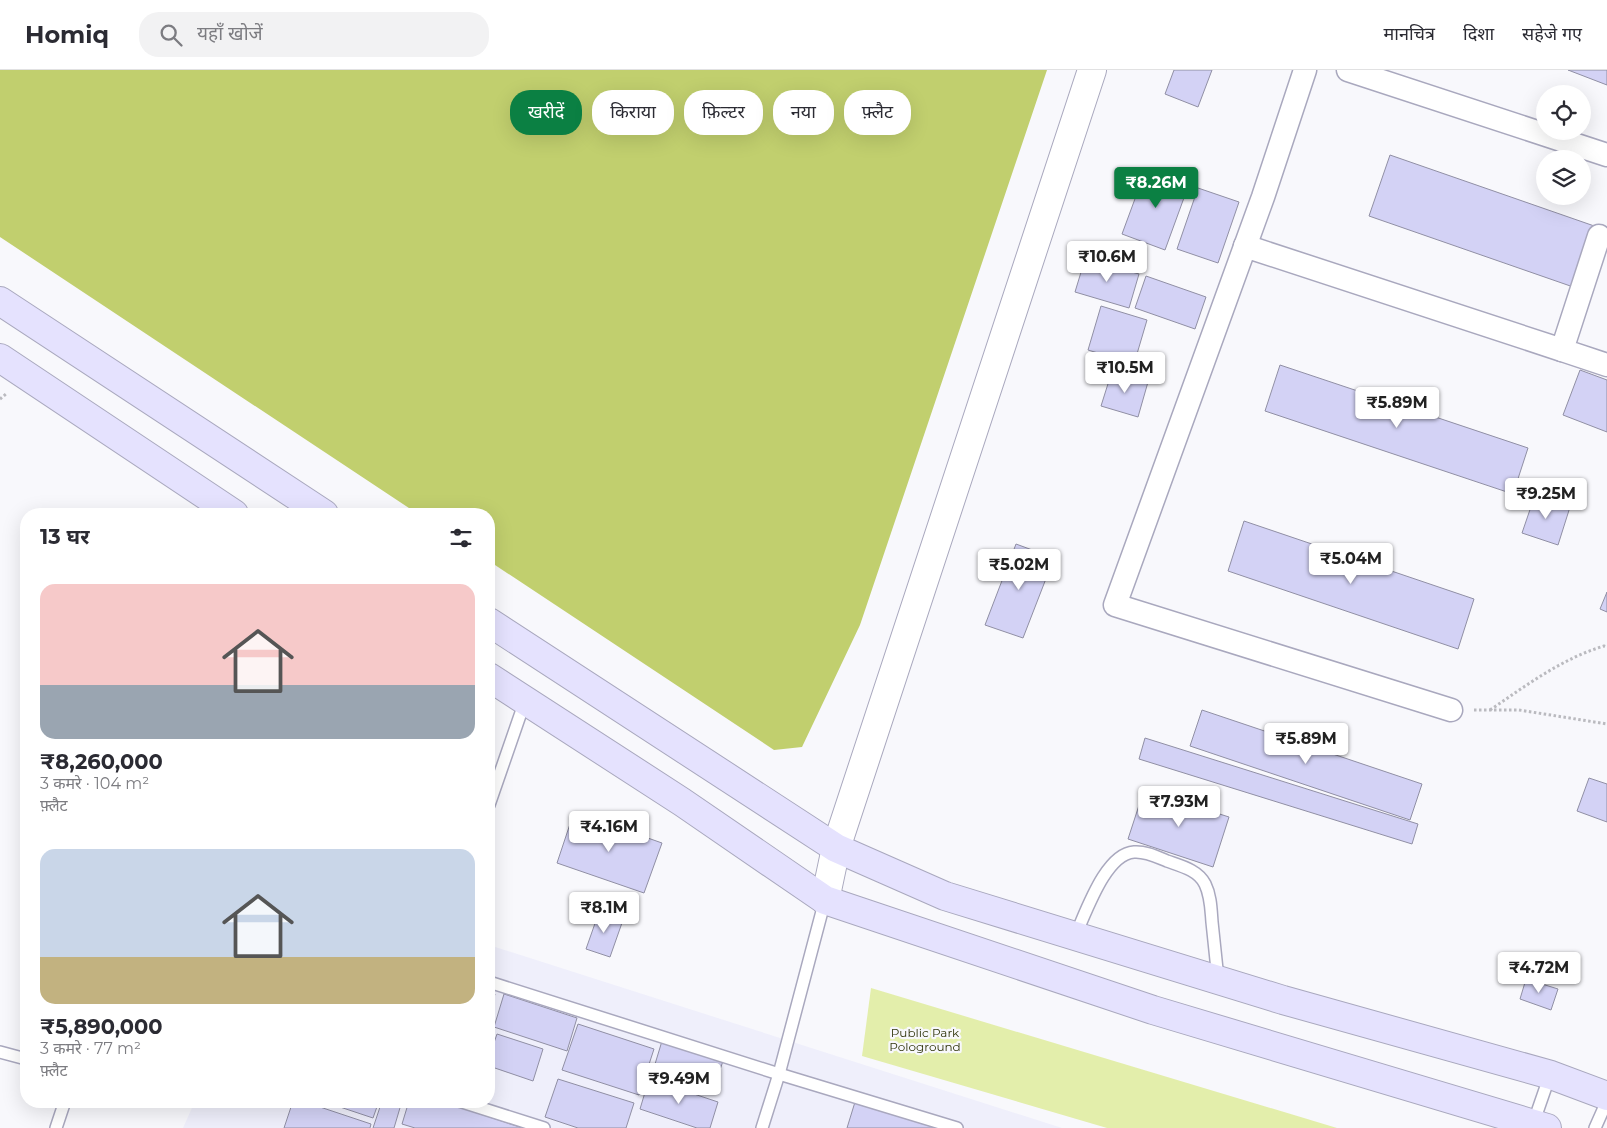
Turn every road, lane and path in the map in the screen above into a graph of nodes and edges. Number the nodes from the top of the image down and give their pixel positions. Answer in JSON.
{"nodes":[{"id":1,"x":1092,"y":70,"type":"edge"},
{"id":2,"x":1305,"y":70,"type":"edge"},
{"id":3,"x":1348,"y":70,"type":"edge"},
{"id":4,"x":1607,"y":155,"type":"edge"},
{"id":5,"x":1599,"y":236,"type":"dead end"},
{"id":6,"x":1245,"y":246,"type":"junction"},
{"id":7,"x":0,"y":301,"type":"edge"},
{"id":8,"x":1562,"y":350,"type":"junction"},
{"id":9,"x":0,"y":358,"type":"edge"},
{"id":10,"x":1607,"y":366,"type":"edge"},
{"id":11,"x":225,"y":508,"type":"edge"},
{"id":12,"x":315,"y":508,"type":"edge"},
{"id":13,"x":495,"y":626,"type":"edge"},
{"id":14,"x":1607,"y":647,"type":"edge"},
{"id":15,"x":495,"y":682,"type":"edge"},
{"id":16,"x":525,"y":701,"type":"junction"},
{"id":17,"x":1451,"y":710,"type":"joint"},
{"id":18,"x":1489,"y":710,"type":"junction"},
{"id":19,"x":1607,"y":724,"type":"edge"},
{"id":20,"x":495,"y":788,"type":"edge"},
{"id":21,"x":836,"y":848,"type":"junction"},
{"id":22,"x":825,"y":900,"type":"junction"},
{"id":23,"x":1075,"y":936,"type":"junction"},
{"id":24,"x":1218,"y":980,"type":"junction"},
{"id":25,"x":495,"y":984,"type":"edge"},
{"id":26,"x":0,"y":1052,"type":"edge"},
{"id":27,"x":20,"y":1057,"type":"edge"},
{"id":28,"x":779,"y":1074,"type":"junction"},
{"id":29,"x":1550,"y":1075,"type":"junction"},
{"id":30,"x":1607,"y":1096,"type":"edge"},
{"id":31,"x":1607,"y":1101,"type":"edge"},
{"id":32,"x":63,"y":1108,"type":"edge"},
{"id":33,"x":482,"y":1108,"type":"edge"},
{"id":34,"x":1538,"y":1126,"type":"edge"},
{"id":35,"x":56,"y":1128,"type":"edge"},
{"id":36,"x":544,"y":1128,"type":"edge"},
{"id":37,"x":762,"y":1128,"type":"edge"},
{"id":38,"x":957,"y":1128,"type":"edge"},
{"id":39,"x":1595,"y":1128,"type":"edge"}],
"edges":[{"from":1,"to":21,"type":"street"},
{"from":2,"to":6,"type":"street"},
{"from":3,"to":4,"type":"street"},
{"from":5,"to":8,"type":"street"},
{"from":6,"to":8,"type":"street"},
{"from":6,"to":17,"type":"street"},
{"from":7,"to":12,"type":"main road"},
{"from":8,"to":10,"type":"street"},
{"from":9,"to":11,"type":"main road"},
{"from":13,"to":21,"type":"main road"},
{"from":14,"to":18,"type":"path"},
{"from":15,"to":16,"type":"main road"},
{"from":16,"to":20,"type":"lane"},
{"from":16,"to":22,"type":"main road"},
{"from":17,"to":18,"type":"path"},
{"from":18,"to":19,"type":"path"},
{"from":21,"to":22,"type":"street"},
{"from":21,"to":23,"type":"main road"},
{"from":22,"to":28,"type":"lane"},
{"from":22,"to":34,"type":"main road"},
{"from":23,"to":24,"type":"main road"},
{"from":23,"to":24,"type":"lane"},
{"from":24,"to":29,"type":"main road"},
{"from":25,"to":28,"type":"lane"},
{"from":26,"to":27,"type":"lane"},
{"from":28,"to":37,"type":"lane"},
{"from":28,"to":38,"type":"lane"},
{"from":29,"to":30,"type":"main road"},
{"from":29,"to":34,"type":"lane"},
{"from":31,"to":39,"type":"lane"},
{"from":32,"to":35,"type":"lane"},
{"from":33,"to":36,"type":"lane"}]}
